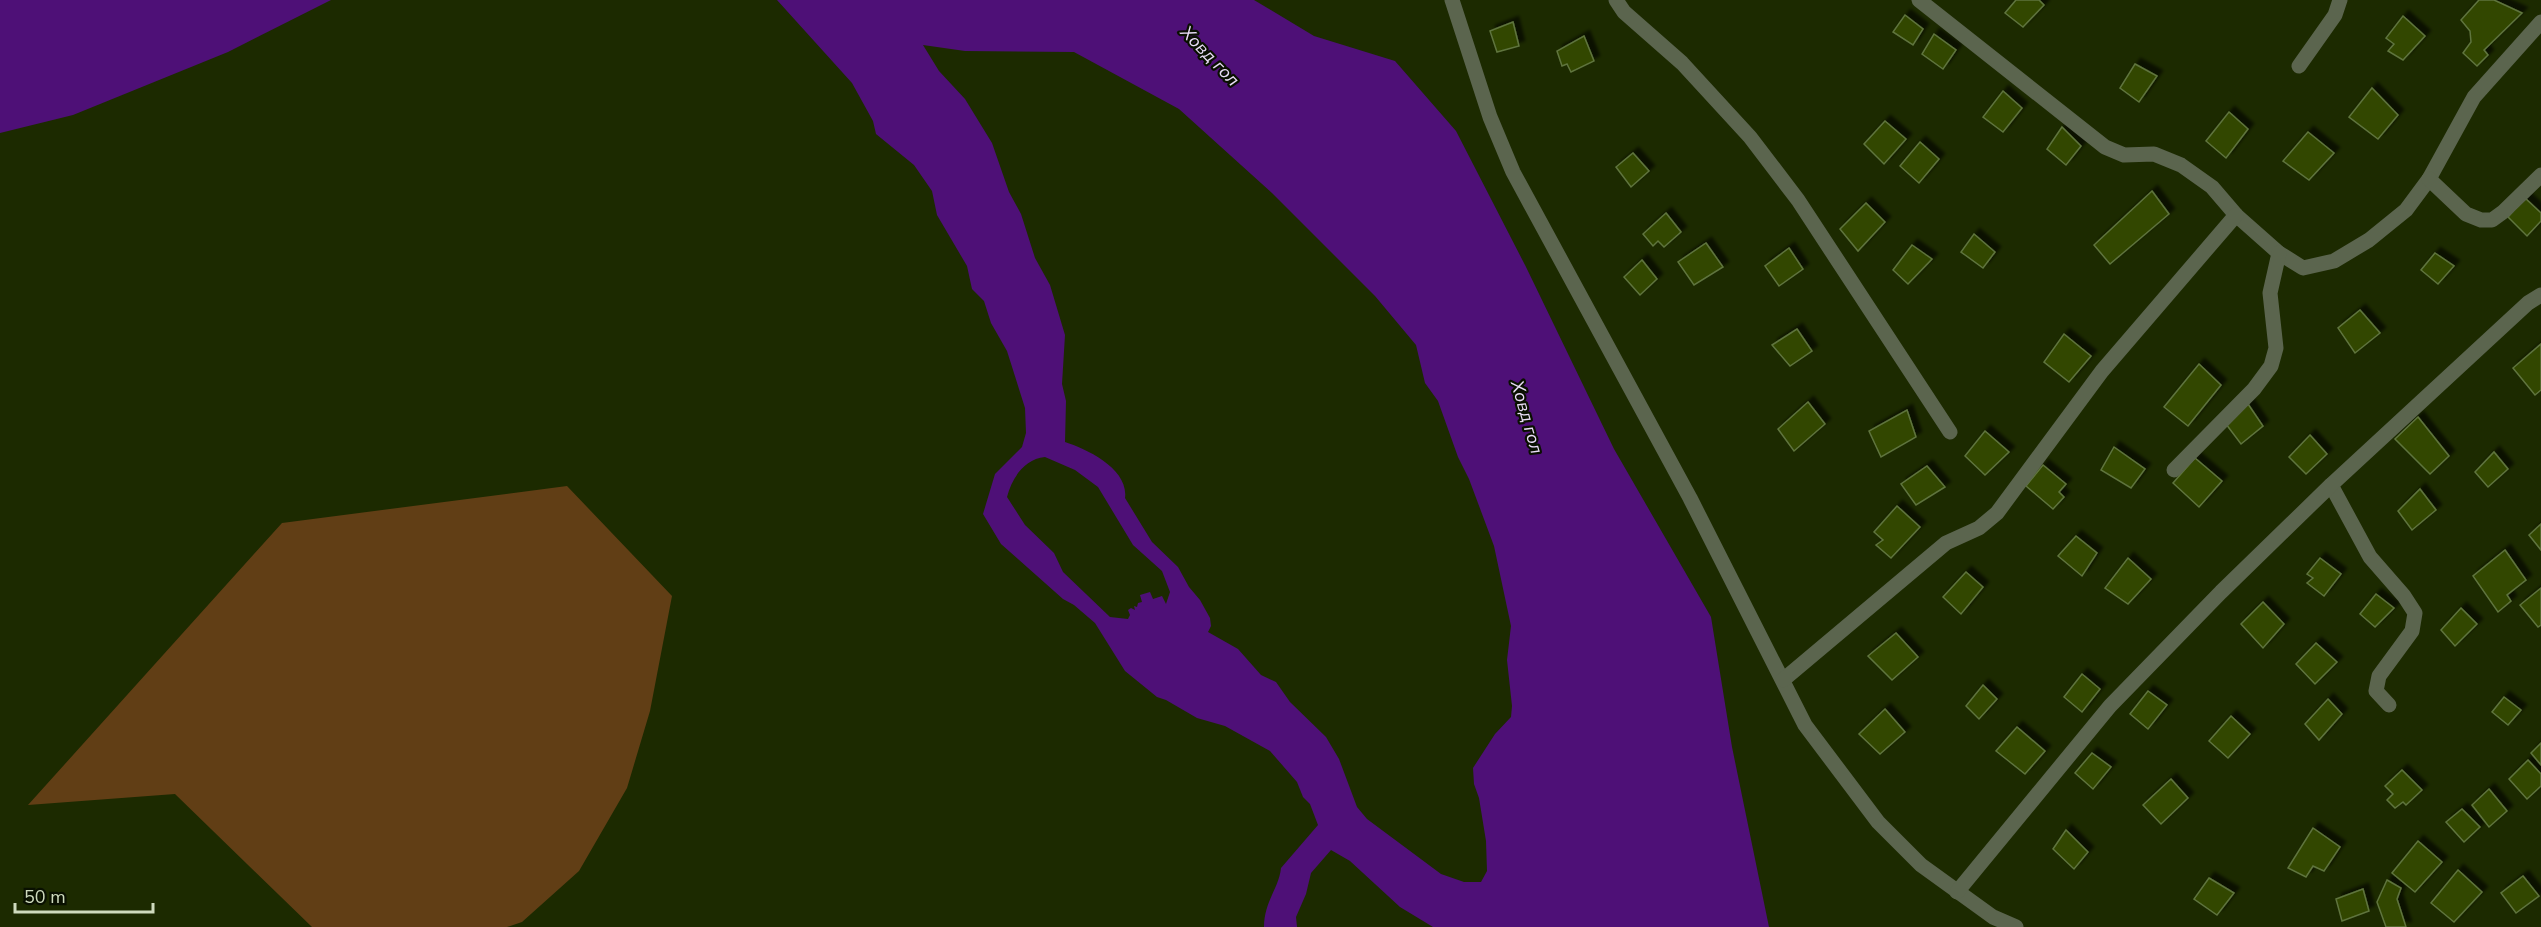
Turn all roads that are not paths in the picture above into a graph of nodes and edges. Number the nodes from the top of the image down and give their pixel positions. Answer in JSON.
{"nodes":[{"id":1,"x":1452,"y":0,"type":"edge"},
{"id":2,"x":1616,"y":0,"type":"edge"},
{"id":3,"x":1919,"y":0,"type":"edge"},
{"id":4,"x":2340,"y":0,"type":"edge"},
{"id":5,"x":2541,"y":22,"type":"edge"},
{"id":6,"x":2299,"y":66,"type":"dead end"},
{"id":7,"x":2541,"y":175,"type":"edge"},
{"id":8,"x":2429,"y":178,"type":"junction"},
{"id":9,"x":2236,"y":215,"type":"junction"},
{"id":10,"x":2279,"y":253,"type":"junction"},
{"id":11,"x":2541,"y":295,"type":"edge"},
{"id":12,"x":1950,"y":432,"type":"dead end"},
{"id":13,"x":2174,"y":470,"type":"dead end"},
{"id":14,"x":2331,"y":485,"type":"junction"},
{"id":15,"x":1783,"y":680,"type":"junction"},
{"id":16,"x":2389,"y":705,"type":"dead end"},
{"id":17,"x":1957,"y":892,"type":"junction"},
{"id":18,"x":2016,"y":927,"type":"edge"}],
"edges":[{"from":1,"to":15,"type":"street"},
{"from":2,"to":12,"type":"street"},
{"from":3,"to":9,"type":"street"},
{"from":4,"to":6,"type":"street"},
{"from":5,"to":8,"type":"street"},
{"from":7,"to":8,"type":"street"},
{"from":8,"to":10,"type":"street"},
{"from":9,"to":10,"type":"street"},
{"from":9,"to":15,"type":"street"},
{"from":10,"to":13,"type":"street"},
{"from":11,"to":14,"type":"street"},
{"from":14,"to":16,"type":"street"},
{"from":14,"to":17,"type":"street"},
{"from":15,"to":17,"type":"street"},
{"from":17,"to":18,"type":"street"}]}
